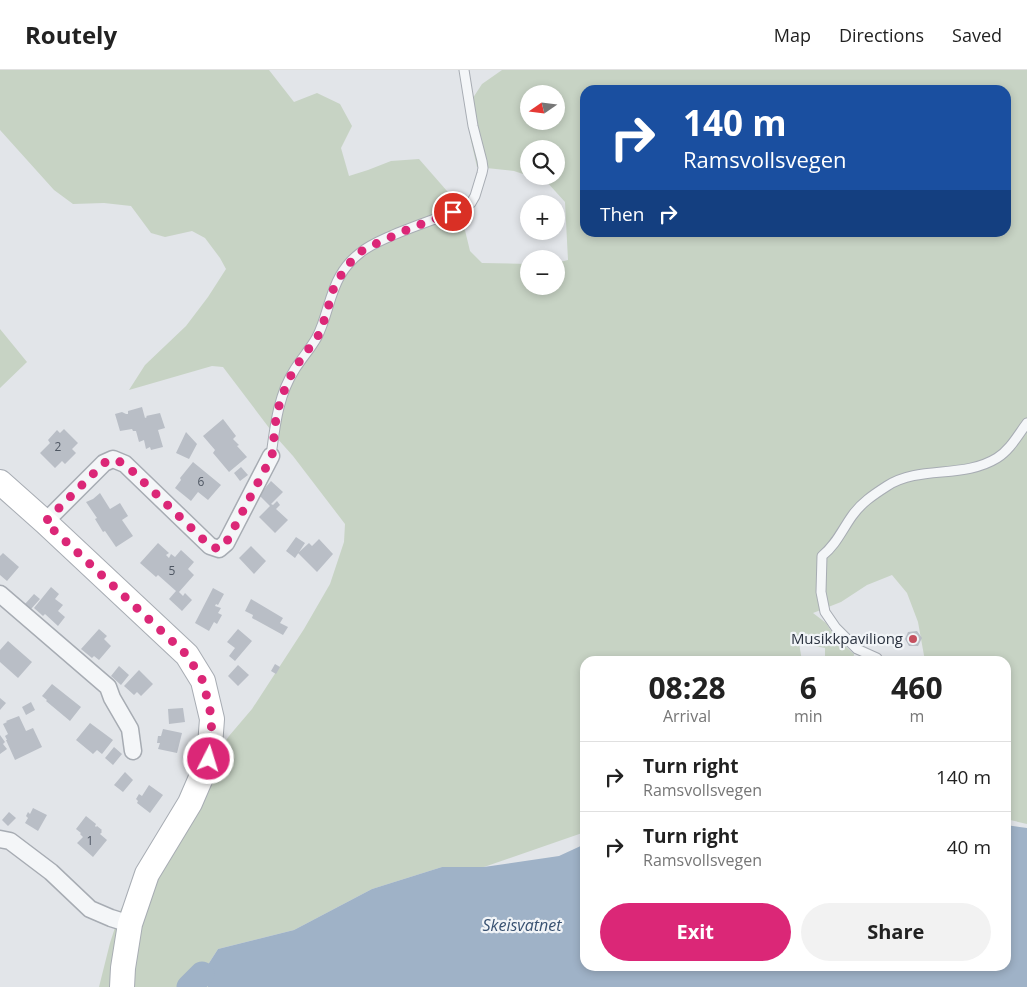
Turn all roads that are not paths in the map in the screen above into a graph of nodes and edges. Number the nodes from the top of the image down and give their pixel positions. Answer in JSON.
{"nodes":[{"id":1,"x":464,"y":70,"type":"edge"},
{"id":2,"x":1027,"y":423,"type":"edge"},
{"id":3,"x":272,"y":456,"type":"joint"},
{"id":4,"x":0,"y":482,"type":"edge"},
{"id":5,"x":45,"y":522,"type":"junction"},
{"id":6,"x":0,"y":594,"type":"edge"},
{"id":7,"x":873,"y":656,"type":"edge"},
{"id":8,"x":133,"y":751,"type":"dead end"},
{"id":9,"x":0,"y":839,"type":"edge"},
{"id":10,"x":130,"y":924,"type":"junction"},
{"id":11,"x":123,"y":977,"type":"edge"}],
"edges":[{"from":1,"to":3,"type":"lane"},
{"from":2,"to":7,"type":"lane"},
{"from":3,"to":5,"type":"street"},
{"from":4,"to":5,"type":"main road"},
{"from":5,"to":10,"type":"main road"},
{"from":6,"to":8,"type":"street"},
{"from":9,"to":10,"type":"street"},
{"from":10,"to":11,"type":"main road"}]}
